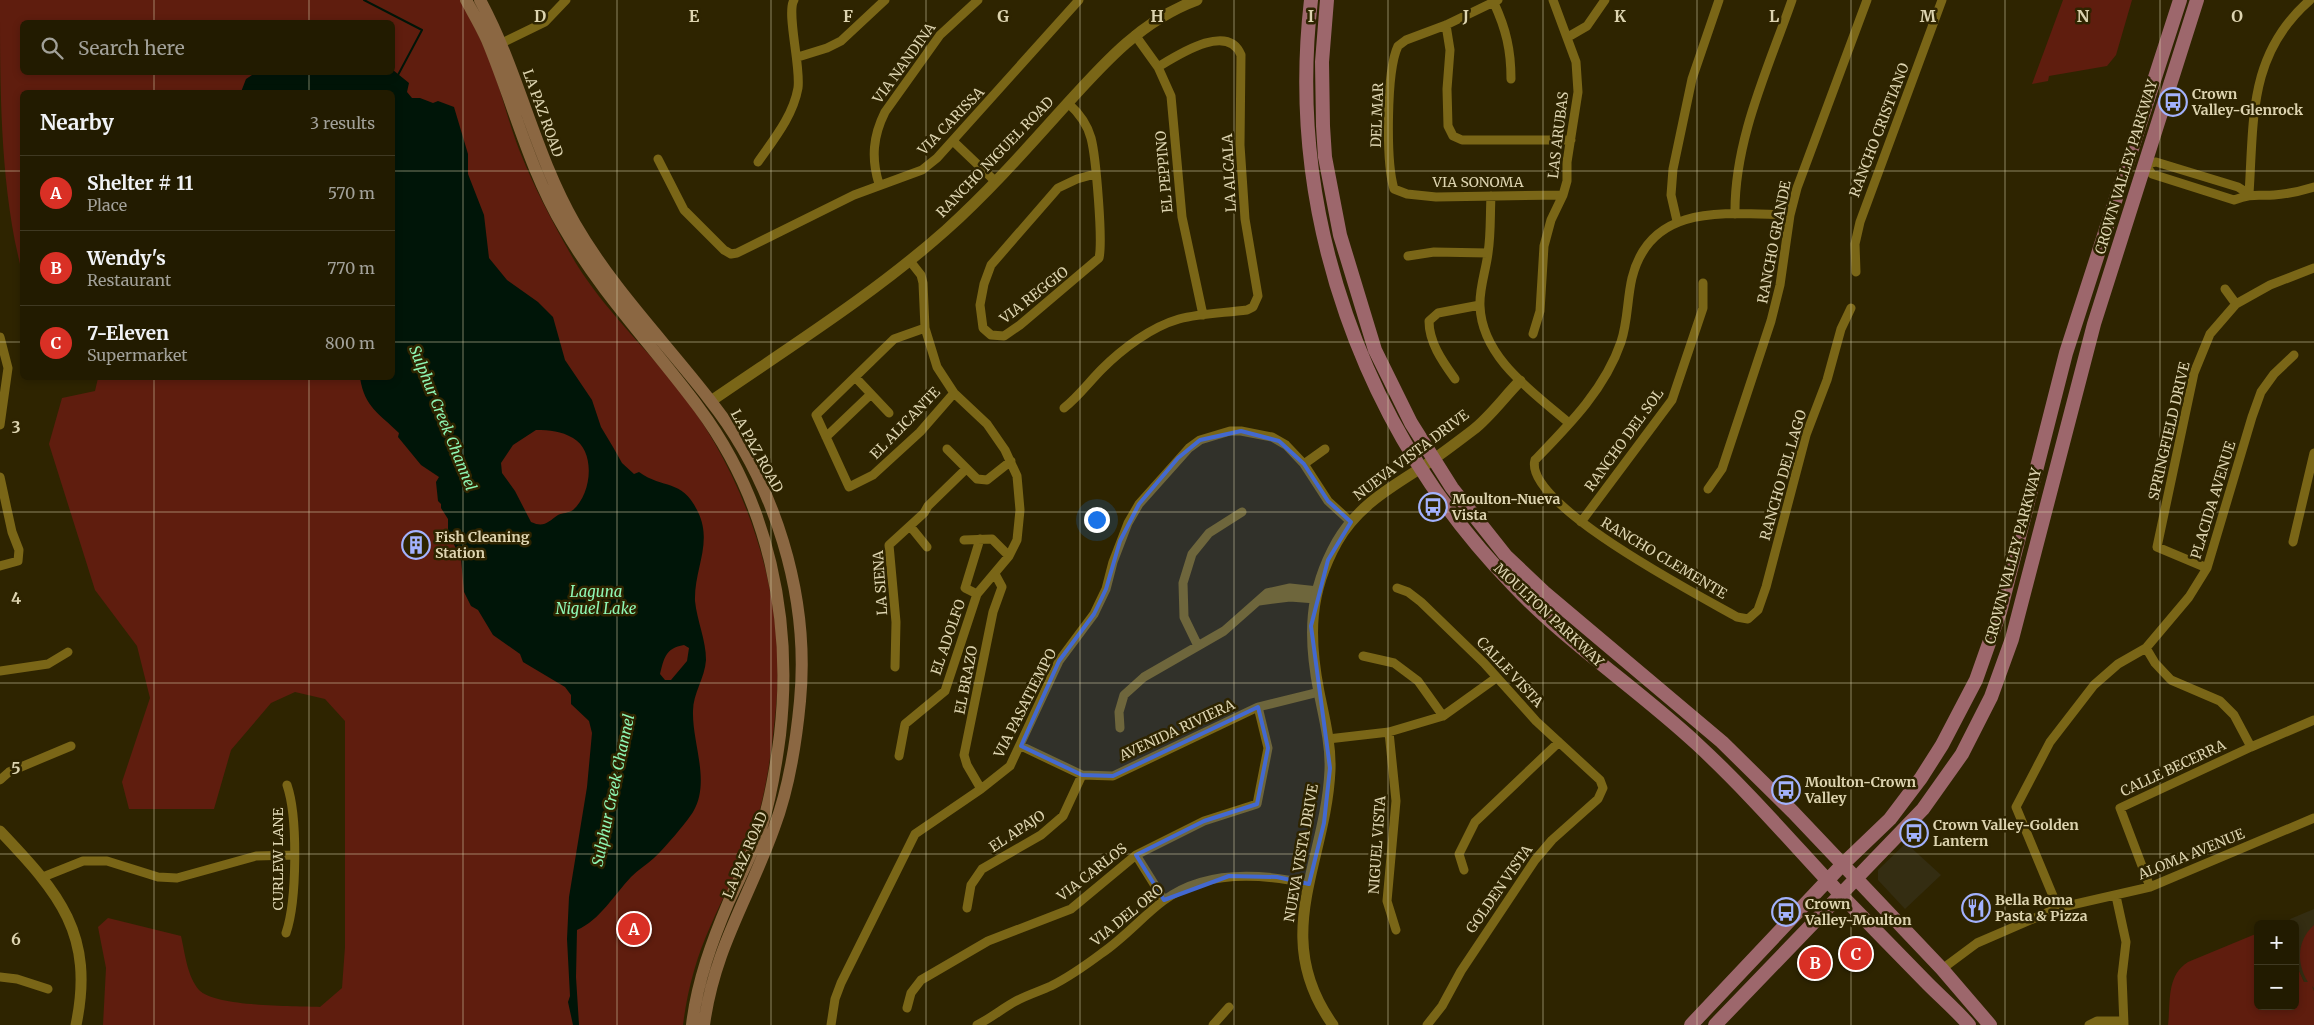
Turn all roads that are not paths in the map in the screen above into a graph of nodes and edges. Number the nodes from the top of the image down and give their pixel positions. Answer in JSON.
{"nodes":[{"id":1,"x":466,"y":0,"type":"edge"},
{"id":2,"x":473,"y":0,"type":"edge"},
{"id":3,"x":480,"y":0,"type":"edge"},
{"id":4,"x":566,"y":0,"type":"edge"},
{"id":5,"x":794,"y":0,"type":"edge"},
{"id":6,"x":885,"y":0,"type":"edge"},
{"id":7,"x":978,"y":0,"type":"edge"},
{"id":8,"x":1078,"y":0,"type":"edge"},
{"id":9,"x":1198,"y":0,"type":"edge"},
{"id":10,"x":1311,"y":0,"type":"edge"},
{"id":11,"x":1327,"y":0,"type":"edge"},
{"id":12,"x":1553,"y":0,"type":"edge"},
{"id":13,"x":1605,"y":0,"type":"edge"},
{"id":14,"x":1720,"y":0,"type":"edge"},
{"id":15,"x":1792,"y":0,"type":"edge"},
{"id":16,"x":1867,"y":0,"type":"edge"},
{"id":17,"x":1942,"y":0,"type":"edge"},
{"id":18,"x":2180,"y":0,"type":"edge"},
{"id":19,"x":2197,"y":0,"type":"edge"},
{"id":20,"x":2310,"y":0,"type":"edge"},
{"id":21,"x":1496,"y":1,"type":"edge"},
{"id":22,"x":1446,"y":25,"type":"junction"},
{"id":23,"x":1135,"y":35,"type":"junction"},
{"id":24,"x":1568,"y":37,"type":"junction"},
{"id":25,"x":502,"y":43,"type":"junction"},
{"id":26,"x":798,"y":57,"type":"junction"},
{"id":27,"x":1158,"y":67,"type":"junction"},
{"id":28,"x":2156,"y":71,"type":"junction"},
{"id":29,"x":1511,"y":79,"type":"dead end"},
{"id":30,"x":1068,"y":103,"type":"junction"},
{"id":31,"x":512,"y":109,"type":"junction"},
{"id":32,"x":1571,"y":140,"type":"junction"},
{"id":33,"x":954,"y":142,"type":"junction"},
{"id":34,"x":658,"y":159,"type":"dead end"},
{"id":35,"x":758,"y":162,"type":"dead end"},
{"id":36,"x":2144,"y":164,"type":"junction"},
{"id":37,"x":1095,"y":174,"type":"junction"},
{"id":38,"x":2214,"y":179,"type":"junction"},
{"id":39,"x":996,"y":182,"type":"junction"},
{"id":40,"x":878,"y":184,"type":"junction"},
{"id":41,"x":2314,"y":187,"type":"edge"},
{"id":42,"x":1394,"y":189,"type":"joint"},
{"id":43,"x":2210,"y":193,"type":"junction"},
{"id":44,"x":2249,"y":194,"type":"junction"},
{"id":45,"x":1563,"y":195,"type":"junction"},
{"id":46,"x":2118,"y":195,"type":"junction"},
{"id":47,"x":1491,"y":196,"type":"junction"},
{"id":48,"x":1735,"y":214,"type":"junction"},
{"id":49,"x":1790,"y":215,"type":"junction"},
{"id":50,"x":1677,"y":222,"type":"junction"},
{"id":51,"x":1488,"y":253,"type":"junction"},
{"id":52,"x":1408,"y":256,"type":"dead end"},
{"id":53,"x":910,"y":261,"type":"junction"},
{"id":54,"x":2314,"y":268,"type":"edge"},
{"id":55,"x":1856,"y":272,"type":"dead end"},
{"id":56,"x":1703,"y":283,"type":"dead end"},
{"id":57,"x":2225,"y":289,"type":"dead end"},
{"id":58,"x":2236,"y":304,"type":"junction"},
{"id":59,"x":1480,"y":305,"type":"junction"},
{"id":60,"x":1851,"y":308,"type":"dead end"},
{"id":61,"x":1203,"y":314,"type":"junction"},
{"id":62,"x":925,"y":328,"type":"junction"},
{"id":63,"x":1533,"y":334,"type":"dead end"},
{"id":64,"x":0,"y":337,"type":"edge"},
{"id":65,"x":644,"y":338,"type":"junction"},
{"id":66,"x":2294,"y":355,"type":"dead end"},
{"id":67,"x":4,"y":368,"type":"edge"},
{"id":68,"x":855,"y":377,"type":"junction"},
{"id":69,"x":1455,"y":379,"type":"dead end"},
{"id":70,"x":1520,"y":380,"type":"junction"},
{"id":71,"x":954,"y":393,"type":"junction"},
{"id":72,"x":871,"y":394,"type":"junction"},
{"id":73,"x":711,"y":401,"type":"junction"},
{"id":74,"x":1064,"y":408,"type":"dead end"},
{"id":75,"x":890,"y":413,"type":"dead end"},
{"id":76,"x":1569,"y":423,"type":"junction"},
{"id":77,"x":0,"y":425,"type":"edge"},
{"id":78,"x":826,"y":437,"type":"junction"},
{"id":79,"x":947,"y":449,"type":"dead end"},
{"id":80,"x":1325,"y":449,"type":"dead end"},
{"id":81,"x":2314,"y":452,"type":"edge"},
{"id":82,"x":1435,"y":458,"type":"junction"},
{"id":83,"x":731,"y":459,"type":"junction"},
{"id":84,"x":1011,"y":460,"type":"junction"},
{"id":85,"x":1304,"y":464,"type":"junction"},
{"id":86,"x":1421,"y":468,"type":"junction"},
{"id":87,"x":966,"y":469,"type":"junction"},
{"id":88,"x":0,"y":477,"type":"edge"},
{"id":89,"x":1708,"y":489,"type":"dead end"},
{"id":90,"x":1242,"y":512,"type":"dead end"},
{"id":91,"x":1351,"y":522,"type":"junction"},
{"id":92,"x":1581,"y":522,"type":"junction"},
{"id":93,"x":910,"y":526,"type":"junction"},
{"id":94,"x":980,"y":539,"type":"junction"},
{"id":95,"x":964,"y":540,"type":"dead end"},
{"id":96,"x":2293,"y":542,"type":"dead end"},
{"id":97,"x":927,"y":547,"type":"dead end"},
{"id":98,"x":1009,"y":556,"type":"junction"},
{"id":99,"x":0,"y":566,"type":"edge"},
{"id":100,"x":2207,"y":568,"type":"junction"},
{"id":101,"x":996,"y":574,"type":"junction"},
{"id":102,"x":1397,"y":588,"type":"dead end"},
{"id":103,"x":977,"y":594,"type":"junction"},
{"id":104,"x":1317,"y":595,"type":"junction"},
{"id":105,"x":1748,"y":619,"type":"joint"},
{"id":106,"x":1198,"y":646,"type":"junction"},
{"id":107,"x":2146,"y":648,"type":"junction"},
{"id":108,"x":68,"y":652,"type":"dead end"},
{"id":109,"x":1362,"y":656,"type":"dead end"},
{"id":110,"x":895,"y":667,"type":"dead end"},
{"id":111,"x":0,"y":671,"type":"edge"},
{"id":112,"x":1496,"y":678,"type":"junction"},
{"id":113,"x":1319,"y":692,"type":"junction"},
{"id":114,"x":1258,"y":707,"type":"junction"},
{"id":115,"x":1444,"y":716,"type":"junction"},
{"id":116,"x":2314,"y":720,"type":"edge"},
{"id":117,"x":1120,"y":728,"type":"dead end"},
{"id":118,"x":1389,"y":732,"type":"junction"},
{"id":119,"x":1328,"y":740,"type":"junction"},
{"id":120,"x":1559,"y":742,"type":"junction"},
{"id":121,"x":71,"y":746,"type":"dead end"},
{"id":122,"x":1021,"y":746,"type":"junction"},
{"id":123,"x":2251,"y":747,"type":"junction"},
{"id":124,"x":899,"y":756,"type":"dead end"},
{"id":125,"x":1082,"y":775,"type":"junction"},
{"id":126,"x":0,"y":780,"type":"edge"},
{"id":127,"x":1600,"y":780,"type":"joint"},
{"id":128,"x":287,"y":785,"type":"dead end"},
{"id":129,"x":982,"y":789,"type":"junction"},
{"id":130,"x":2314,"y":818,"type":"edge"},
{"id":131,"x":0,"y":831,"type":"edge"},
{"id":132,"x":294,"y":855,"type":"junction"},
{"id":133,"x":1136,"y":855,"type":"junction"},
{"id":134,"x":1842,"y":865,"type":"junction"},
{"id":135,"x":1464,"y":870,"type":"dead end"},
{"id":136,"x":43,"y":877,"type":"junction"},
{"id":137,"x":1857,"y":878,"type":"junction"},
{"id":138,"x":1829,"y":881,"type":"junction"},
{"id":139,"x":1309,"y":884,"type":"junction"},
{"id":140,"x":2150,"y":887,"type":"junction"},
{"id":141,"x":1842,"y":895,"type":"junction"},
{"id":142,"x":2116,"y":896,"type":"junction"},
{"id":143,"x":1164,"y":900,"type":"junction"},
{"id":144,"x":967,"y":908,"type":"dead end"},
{"id":145,"x":2058,"y":908,"type":"junction"},
{"id":146,"x":1396,"y":930,"type":"dead end"},
{"id":147,"x":286,"y":933,"type":"dead end"},
{"id":148,"x":1890,"y":945,"type":"junction"},
{"id":149,"x":1942,"y":969,"type":"junction"},
{"id":150,"x":0,"y":977,"type":"edge"},
{"id":151,"x":48,"y":989,"type":"dead end"},
{"id":152,"x":1230,"y":1007,"type":"dead end"},
{"id":153,"x":907,"y":1008,"type":"dead end"},
{"id":154,"x":1966,"y":1021,"type":"edge"},
{"id":155,"x":1984,"y":1023,"type":"edge"},
{"id":156,"x":2124,"y":1023,"type":"edge"},
{"id":157,"x":76,"y":1025,"type":"edge"},
{"id":158,"x":692,"y":1025,"type":"edge"},
{"id":159,"x":704,"y":1025,"type":"edge"},
{"id":160,"x":831,"y":1025,"type":"edge"},
{"id":161,"x":978,"y":1025,"type":"edge"},
{"id":162,"x":1213,"y":1025,"type":"edge"},
{"id":163,"x":1333,"y":1025,"type":"edge"},
{"id":164,"x":1427,"y":1025,"type":"edge"},
{"id":165,"x":1691,"y":1025,"type":"edge"},
{"id":166,"x":1715,"y":1025,"type":"edge"},
{"id":167,"x":2089,"y":1025,"type":"edge"}],
"edges":[{"from":1,"to":31,"type":"main road","name":"LA PAZ ROAD"},
{"from":2,"to":25,"type":"main road"},
{"from":3,"to":25,"type":"main road","name":"LA PAZ ROAD"},
{"from":4,"to":25,"type":"street"},
{"from":5,"to":26,"type":"street"},
{"from":6,"to":26,"type":"street"},
{"from":7,"to":40,"type":"street","name":"VIA NANDINA"},
{"from":8,"to":33,"type":"street","name":"VIA CARISSA"},
{"from":9,"to":23,"type":"street","name":"RANCHO NIGUEL ROAD"},
{"from":10,"to":86,"type":"main road","name":"MOULTON PARKWAY"},
{"from":11,"to":82,"type":"main road","name":"MOULTON PARKWAY"},
{"from":12,"to":24,"type":"street","name":"LAS ARUBAS"},
{"from":13,"to":24,"type":"street"},
{"from":14,"to":50,"type":"street"},
{"from":15,"to":48,"type":"street"},
{"from":16,"to":49,"type":"street","name":"RANCHO GRANDE"},
{"from":17,"to":55,"type":"street","name":"RANCHO CRISTIANO"},
{"from":18,"to":28,"type":"main road","name":"CROWN VALLEY PARKWAY"},
{"from":19,"to":36,"type":"main road","name":"CROWN VALLEY PARKWAY"},
{"from":20,"to":44,"type":"street"},
{"from":21,"to":22,"type":"street"},
{"from":21,"to":29,"type":"street"},
{"from":22,"to":32,"type":"street"},
{"from":22,"to":42,"type":"street","name":"DEL MAR"},
{"from":23,"to":27,"type":"street","name":"EL PEPPINO"},
{"from":23,"to":30,"type":"street","name":"RANCHO NIGUEL ROAD"},
{"from":24,"to":32,"type":"street","name":"LAS ARUBAS"},
{"from":25,"to":31,"type":"main road"},
{"from":25,"to":73,"type":"main road","name":"LA PAZ ROAD"},
{"from":26,"to":35,"type":"street"},
{"from":27,"to":61,"type":"street","name":"EL PEPPINO"},
{"from":27,"to":61,"type":"street","name":"LA ALCALA"},
{"from":28,"to":36,"type":"main road"},
{"from":28,"to":46,"type":"main road","name":"CROWN VALLEY PARKWAY"},
{"from":30,"to":37,"type":"street","name":"VIA REGGIO"},
{"from":30,"to":39,"type":"street","name":"RANCHO NIGUEL ROAD"},
{"from":31,"to":65,"type":"main road","name":"LA PAZ ROAD"},
{"from":32,"to":45,"type":"street","name":"LAS ARUBAS"},
{"from":33,"to":39,"type":"street"},
{"from":33,"to":40,"type":"street","name":"VIA CARISSA"},
{"from":34,"to":40,"type":"street","name":"VIA CARISSA"},
{"from":36,"to":38,"type":"street"},
{"from":36,"to":43,"type":"street"},
{"from":36,"to":46,"type":"main road"},
{"from":36,"to":137,"type":"main road","name":"CROWN VALLEY PARKWAY"},
{"from":37,"to":37,"type":"street","name":"VIA REGGIO"},
{"from":38,"to":43,"type":"street"},
{"from":38,"to":44,"type":"street"},
{"from":39,"to":53,"type":"street","name":"RANCHO NIGUEL ROAD"},
{"from":41,"to":44,"type":"street"},
{"from":42,"to":47,"type":"street","name":"VIA SONOMA"},
{"from":43,"to":44,"type":"street"},
{"from":45,"to":47,"type":"street","name":"VIA SONOMA"},
{"from":45,"to":63,"type":"street","name":"LAS ARUBAS"},
{"from":46,"to":134,"type":"main road","name":"CROWN VALLEY PARKWAY"},
{"from":47,"to":51,"type":"street"},
{"from":48,"to":49,"type":"street"},
{"from":48,"to":50,"type":"street"},
{"from":49,"to":89,"type":"street","name":"RANCHO GRANDE"},
{"from":50,"to":76,"type":"street"},
{"from":51,"to":52,"type":"street"},
{"from":51,"to":59,"type":"street"},
{"from":53,"to":62,"type":"street","name":"EL ADOLFO"},
{"from":53,"to":73,"type":"street","name":"RANCHO NIGUEL ROAD"},
{"from":54,"to":58,"type":"street","name":"SPRINGFIELD DRIVE"},
{"from":56,"to":92,"type":"street","name":"RANCHO DEL SOL"},
{"from":57,"to":58,"type":"street"},
{"from":58,"to":100,"type":"street","name":"SPRINGFIELD DRIVE"},
{"from":59,"to":69,"type":"street"},
{"from":59,"to":70,"type":"street"},
{"from":60,"to":105,"type":"street","name":"RANCHO DEL LAGO"},
{"from":61,"to":74,"type":"street"},
{"from":62,"to":68,"type":"street"},
{"from":62,"to":71,"type":"street","name":"EL ADOLFO"},
{"from":64,"to":67,"type":"street"},
{"from":65,"to":73,"type":"main road"},
{"from":65,"to":83,"type":"main road","name":"LA PAZ ROAD"},
{"from":66,"to":100,"type":"street","name":"PLACIDA AVENUE"},
{"from":67,"to":77,"type":"street"},
{"from":68,"to":72,"type":"street"},
{"from":68,"to":78,"type":"street"},
{"from":70,"to":76,"type":"street"},
{"from":70,"to":82,"type":"street","name":"NUEVA VISTA DRIVE"},
{"from":71,"to":78,"type":"street","name":"EL ALICANTE"},
{"from":71,"to":84,"type":"street","name":"EL ADOLFO"},
{"from":72,"to":75,"type":"street"},
{"from":72,"to":78,"type":"street"},
{"from":73,"to":83,"type":"main road"},
{"from":73,"to":159,"type":"main road","name":"LA PAZ ROAD"},
{"from":76,"to":92,"type":"street","name":"RANCHO CLEMENTE"},
{"from":79,"to":87,"type":"street"},
{"from":80,"to":85,"type":"street"},
{"from":81,"to":96,"type":"street"},
{"from":82,"to":86,"type":"street","name":"NUEVA VISTA DRIVE"},
{"from":82,"to":134,"type":"main road","name":"MOULTON PARKWAY"},
{"from":83,"to":158,"type":"main road","name":"LA PAZ ROAD"},
{"from":84,"to":87,"type":"street"},
{"from":84,"to":98,"type":"street","name":"EL ADOLFO"},
{"from":85,"to":91,"type":"street","name":"VIA PASATIEMPO"},
{"from":85,"to":122,"type":"street","name":"VIA PASATIEMPO"},
{"from":86,"to":91,"type":"street","name":"NUEVA VISTA DRIVE"},
{"from":86,"to":138,"type":"main road","name":"MOULTON PARKWAY"},
{"from":87,"to":93,"type":"street","name":"LA SIENA"},
{"from":88,"to":99,"type":"street"},
{"from":90,"to":106,"type":"street"},
{"from":91,"to":104,"type":"street","name":"NUEVA VISTA DRIVE"},
{"from":92,"to":105,"type":"street","name":"RANCHO CLEMENTE"},
{"from":93,"to":97,"type":"street"},
{"from":93,"to":110,"type":"street","name":"LA SIENA"},
{"from":94,"to":95,"type":"street"},
{"from":94,"to":98,"type":"street"},
{"from":94,"to":103,"type":"street"},
{"from":98,"to":101,"type":"street","name":"EL ADOLFO"},
{"from":100,"to":107,"type":"street","name":"PLACIDA AVENUE"},
{"from":101,"to":103,"type":"street","name":"EL ADOLFO"},
{"from":101,"to":129,"type":"street","name":"EL BRAZO"},
{"from":102,"to":112,"type":"street","name":"CALLE VISTA"},
{"from":103,"to":124,"type":"street","name":"EL ADOLFO"},
{"from":104,"to":106,"type":"street"},
{"from":104,"to":113,"type":"street","name":"NUEVA VISTA DRIVE"},
{"from":106,"to":117,"type":"street"},
{"from":107,"to":123,"type":"street"},
{"from":107,"to":145,"type":"street","name":"PLACIDA AVENUE"},
{"from":108,"to":111,"type":"street"},
{"from":109,"to":115,"type":"street"},
{"from":112,"to":115,"type":"street"},
{"from":112,"to":120,"type":"street","name":"CALLE VISTA"},
{"from":113,"to":114,"type":"street","name":"AVENIDA RIVIERA"},
{"from":113,"to":119,"type":"street","name":"NUEVA VISTA DRIVE"},
{"from":114,"to":125,"type":"street","name":"AVENIDA RIVIERA"},
{"from":114,"to":133,"type":"street","name":"VIA CARLOS"},
{"from":115,"to":118,"type":"street"},
{"from":116,"to":123,"type":"street","name":"CALLE BECERRA"},
{"from":118,"to":119,"type":"street"},
{"from":118,"to":146,"type":"street","name":"NIGUEL VISTA"},
{"from":119,"to":139,"type":"street","name":"NUEVA VISTA DRIVE"},
{"from":120,"to":127,"type":"street","name":"CALLE VISTA"},
{"from":120,"to":135,"type":"street"},
{"from":121,"to":126,"type":"street"},
{"from":122,"to":125,"type":"street","name":"AVENIDA RIVIERA"},
{"from":122,"to":129,"type":"street","name":"VIA PASATIEMPO"},
{"from":123,"to":140,"type":"street","name":"CALLE BECERRA"},
{"from":125,"to":144,"type":"street","name":"EL APAJO"},
{"from":127,"to":164,"type":"street","name":"GOLDEN VISTA"},
{"from":128,"to":132,"type":"street","name":"CURLEW LANE"},
{"from":129,"to":160,"type":"street","name":"VIA PASATIEMPO"},
{"from":130,"to":140,"type":"street","name":"ALOMA AVENUE"},
{"from":131,"to":136,"type":"street"},
{"from":132,"to":136,"type":"street"},
{"from":132,"to":147,"type":"street","name":"CURLEW LANE"},
{"from":133,"to":143,"type":"street"},
{"from":133,"to":153,"type":"street","name":"VIA CARLOS"},
{"from":134,"to":137,"type":"main road","name":"MOULTON PARKWAY"},
{"from":134,"to":138,"type":"main road","name":"CROWN VALLEY PARKWAY"},
{"from":136,"to":157,"type":"street"},
{"from":137,"to":141,"type":"main road","name":"CROWN VALLEY PARKWAY"},
{"from":137,"to":149,"type":"main road","name":"MOULTON PARKWAY"},
{"from":138,"to":141,"type":"main road","name":"MOULTON PARKWAY"},
{"from":138,"to":165,"type":"main road","name":"CROWN VALLEY PARKWAY"},
{"from":139,"to":143,"type":"street","name":"VIA DEL ORO"},
{"from":139,"to":163,"type":"street","name":"NUEVA VISTA DRIVE"},
{"from":140,"to":142,"type":"street","name":"ALOMA AVENUE"},
{"from":141,"to":148,"type":"main road","name":"MOULTON PARKWAY"},
{"from":141,"to":166,"type":"main road","name":"CROWN VALLEY PARKWAY"},
{"from":142,"to":145,"type":"street","name":"ALOMA AVENUE"},
{"from":142,"to":156,"type":"street"},
{"from":143,"to":161,"type":"street","name":"VIA DEL ORO"},
{"from":145,"to":149,"type":"street","name":"ALOMA AVENUE"},
{"from":148,"to":149,"type":"main road"},
{"from":148,"to":154,"type":"main road","name":"MOULTON PARKWAY"},
{"from":149,"to":154,"type":"main road"},
{"from":149,"to":155,"type":"main road","name":"MOULTON PARKWAY"},
{"from":150,"to":151,"type":"street"},
{"from":152,"to":162,"type":"street"},
{"from":156,"to":167,"type":"street"}]}
